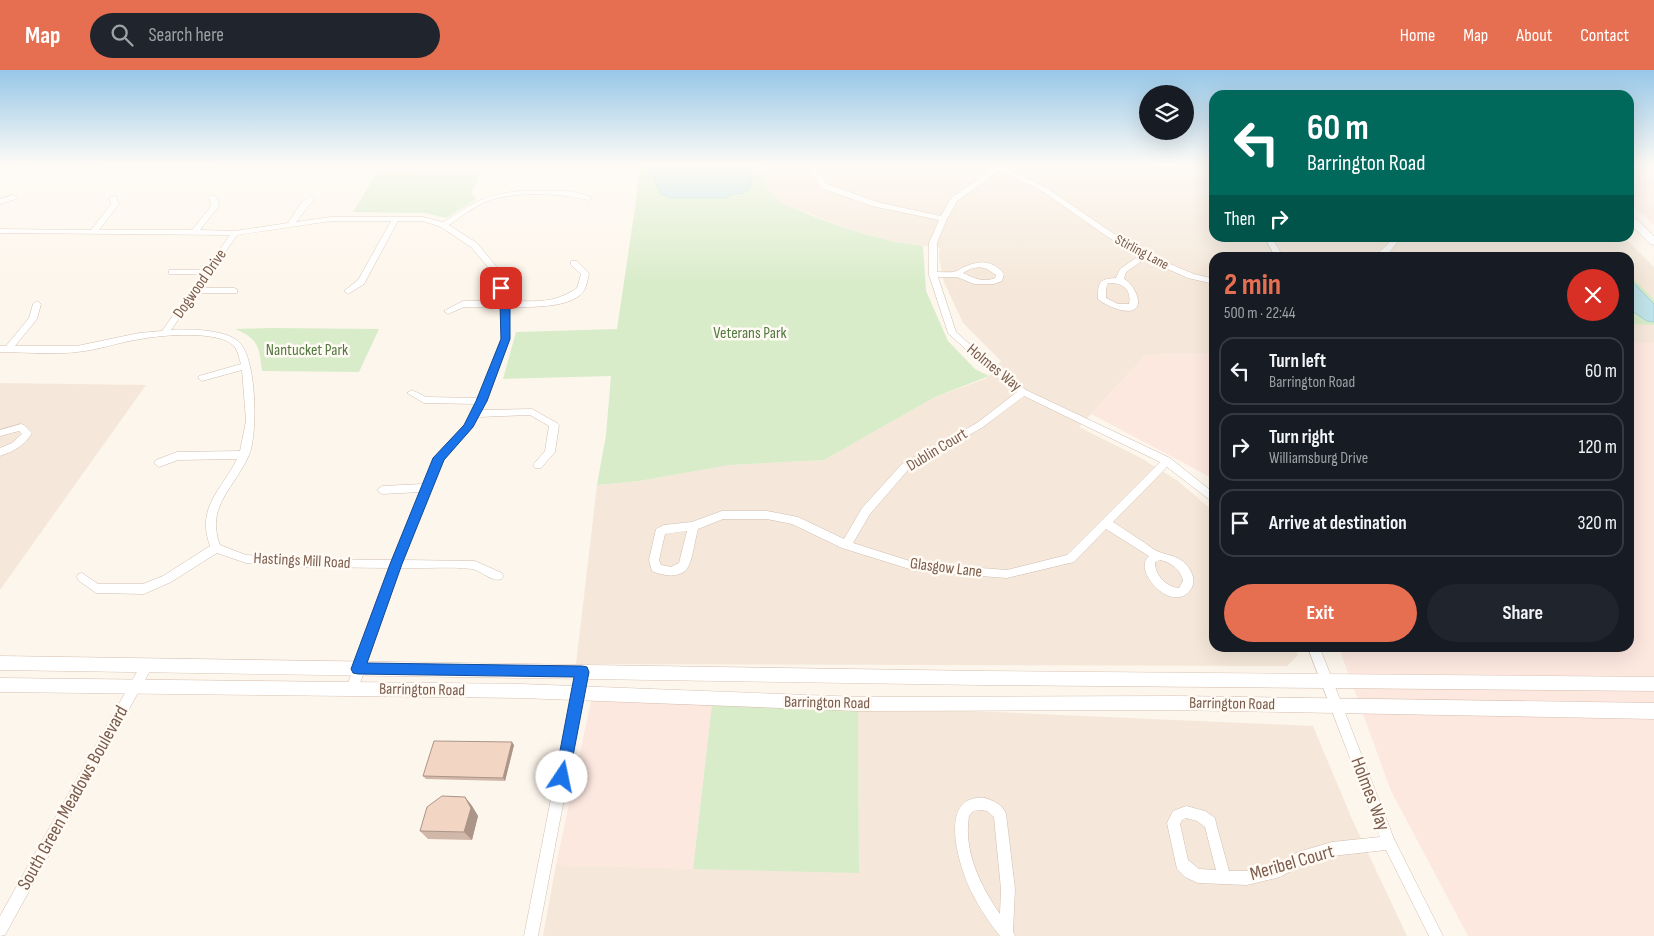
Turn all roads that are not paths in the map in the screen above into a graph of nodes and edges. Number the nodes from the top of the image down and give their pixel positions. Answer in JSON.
{"nodes":[{"id":1,"x":115,"y":204,"type":"edge"},
{"id":2,"x":214,"y":204,"type":"edge"},
{"id":3,"x":305,"y":204,"type":"edge"},
{"id":4,"x":477,"y":204,"type":"edge"},
{"id":5,"x":877,"y":204,"type":"edge"},
{"id":6,"x":951,"y":204,"type":"edge"},
{"id":7,"x":1065,"y":204,"type":"edge"},
{"id":8,"x":396,"y":219,"type":"junction"},
{"id":9,"x":942,"y":219,"type":"junction"},
{"id":10,"x":1634,"y":223,"type":"edge"},
{"id":11,"x":291,"y":224,"type":"junction"},
{"id":12,"x":444,"y":225,"type":"junction"},
{"id":13,"x":0,"y":231,"type":"edge"},
{"id":14,"x":195,"y":232,"type":"junction"},
{"id":15,"x":235,"y":233,"type":"junction"},
{"id":16,"x":92,"y":235,"type":"junction"},
{"id":17,"x":1393,"y":242,"type":"edge"},
{"id":18,"x":1654,"y":242,"type":"edge"},
{"id":19,"x":1384,"y":252,"type":"edge"},
{"id":20,"x":1144,"y":256,"type":"junction"},
{"id":21,"x":574,"y":263,"type":"dead end"},
{"id":22,"x":172,"y":272,"type":"dead end"},
{"id":23,"x":207,"y":272,"type":"junction"},
{"id":24,"x":958,"y":274,"type":"dead end"},
{"id":25,"x":933,"y":276,"type":"junction"},
{"id":26,"x":1119,"y":280,"type":"dead end"},
{"id":27,"x":1209,"y":280,"type":"edge"},
{"id":28,"x":196,"y":290,"type":"junction"},
{"id":29,"x":234,"y":291,"type":"dead end"},
{"id":30,"x":348,"y":291,"type":"dead end"},
{"id":31,"x":37,"y":304,"type":"dead end"},
{"id":32,"x":505,"y":304,"type":"junction"},
{"id":33,"x":448,"y":311,"type":"dead end"},
{"id":34,"x":164,"y":334,"type":"junction"},
{"id":35,"x":4,"y":349,"type":"edge"},
{"id":36,"x":244,"y":366,"type":"junction"},
{"id":37,"x":202,"y":378,"type":"dead end"},
{"id":38,"x":1023,"y":392,"type":"junction"},
{"id":39,"x":412,"y":394,"type":"dead end"},
{"id":40,"x":482,"y":401,"type":"junction"},
{"id":41,"x":475,"y":414,"type":"junction"},
{"id":42,"x":0,"y":434,"type":"edge"},
{"id":43,"x":0,"y":452,"type":"edge"},
{"id":44,"x":244,"y":455,"type":"junction"},
{"id":45,"x":1167,"y":461,"type":"junction"},
{"id":46,"x":159,"y":463,"type":"dead end"},
{"id":47,"x":538,"y":465,"type":"dead end"},
{"id":48,"x":427,"y":488,"type":"junction"},
{"id":49,"x":382,"y":490,"type":"dead end"},
{"id":50,"x":1209,"y":495,"type":"edge"},
{"id":51,"x":1107,"y":524,"type":"junction"},
{"id":52,"x":694,"y":526,"type":"junction"},
{"id":53,"x":846,"y":544,"type":"junction"},
{"id":54,"x":216,"y":548,"type":"junction"},
{"id":55,"x":1157,"y":556,"type":"dead end"},
{"id":56,"x":396,"y":564,"type":"junction"},
{"id":57,"x":498,"y":576,"type":"dead end"},
{"id":58,"x":82,"y":577,"type":"dead end"},
{"id":59,"x":1316,"y":652,"type":"edge"},
{"id":60,"x":0,"y":663,"type":"edge"},
{"id":61,"x":146,"y":665,"type":"junction"},
{"id":62,"x":358,"y":669,"type":"junction"},
{"id":63,"x":582,"y":672,"type":"junction"},
{"id":64,"x":1327,"y":682,"type":"junction"},
{"id":65,"x":1654,"y":684,"type":"edge"},
{"id":66,"x":0,"y":685,"type":"edge"},
{"id":67,"x":134,"y":687,"type":"junction"},
{"id":68,"x":352,"y":689,"type":"junction"},
{"id":69,"x":578,"y":693,"type":"junction"},
{"id":70,"x":1336,"y":707,"type":"junction"},
{"id":71,"x":1654,"y":711,"type":"edge"},
{"id":72,"x":1389,"y":843,"type":"junction"},
{"id":73,"x":1224,"y":877,"type":"junction"},
{"id":74,"x":0,"y":930,"type":"edge"},
{"id":75,"x":1007,"y":935,"type":"edge"},
{"id":76,"x":531,"y":936,"type":"edge"},
{"id":77,"x":1436,"y":936,"type":"edge"}],
"edges":[{"from":1,"to":16,"type":"street"},
{"from":2,"to":14,"type":"street"},
{"from":3,"to":11,"type":"street"},
{"from":4,"to":12,"type":"street"},
{"from":5,"to":9,"type":"street"},
{"from":6,"to":9,"type":"street","name":"Holmes Way"},
{"from":7,"to":20,"type":"street","name":"Stirling Lane"},
{"from":8,"to":11,"type":"street"},
{"from":8,"to":12,"type":"street"},
{"from":8,"to":30,"type":"street"},
{"from":9,"to":25,"type":"street","name":"Holmes Way"},
{"from":10,"to":18,"type":"main road"},
{"from":11,"to":15,"type":"street"},
{"from":12,"to":32,"type":"street"},
{"from":13,"to":16,"type":"street"},
{"from":14,"to":15,"type":"street"},
{"from":14,"to":16,"type":"street"},
{"from":15,"to":23,"type":"street","name":"Dogwood Drive"},
{"from":17,"to":19,"type":"street"},
{"from":20,"to":26,"type":"street"},
{"from":20,"to":27,"type":"street","name":"Stirling Lane"},
{"from":21,"to":32,"type":"street"},
{"from":22,"to":23,"type":"street"},
{"from":23,"to":28,"type":"street","name":"Dogwood Drive"},
{"from":24,"to":25,"type":"street"},
{"from":25,"to":38,"type":"street","name":"Holmes Way"},
{"from":28,"to":29,"type":"street"},
{"from":28,"to":34,"type":"street","name":"Dogwood Drive"},
{"from":31,"to":35,"type":"street"},
{"from":32,"to":33,"type":"street"},
{"from":32,"to":40,"type":"street"},
{"from":34,"to":35,"type":"street"},
{"from":34,"to":36,"type":"street"},
{"from":36,"to":37,"type":"street"},
{"from":36,"to":44,"type":"street"},
{"from":38,"to":45,"type":"street","name":"Holmes Way"},
{"from":38,"to":53,"type":"street","name":"Dublin Court"},
{"from":39,"to":40,"type":"street"},
{"from":40,"to":41,"type":"street"},
{"from":41,"to":47,"type":"street"},
{"from":41,"to":48,"type":"street"},
{"from":42,"to":43,"type":"street"},
{"from":44,"to":46,"type":"street"},
{"from":44,"to":54,"type":"street"},
{"from":45,"to":50,"type":"street","name":"Holmes Way"},
{"from":45,"to":51,"type":"street","name":"Glasgow Lane"},
{"from":48,"to":49,"type":"street"},
{"from":48,"to":56,"type":"street"},
{"from":51,"to":53,"type":"street","name":"Glasgow Lane"},
{"from":51,"to":55,"type":"street"},
{"from":52,"to":52,"type":"street","name":"Glasgow Lane"},
{"from":52,"to":53,"type":"street","name":"Glasgow Lane"},
{"from":54,"to":56,"type":"street","name":"Hastings Mill Road"},
{"from":54,"to":58,"type":"street"},
{"from":56,"to":57,"type":"street","name":"Hastings Mill Road"},
{"from":56,"to":62,"type":"street"},
{"from":59,"to":64,"type":"street","name":"Holmes Way"},
{"from":60,"to":61,"type":"main road","name":"Barrington Road"},
{"from":61,"to":62,"type":"main road","name":"Barrington Road"},
{"from":61,"to":67,"type":"street","name":"South Green Meadows Boulevard"},
{"from":62,"to":63,"type":"main road","name":"Barrington Road"},
{"from":62,"to":68,"type":"street"},
{"from":63,"to":64,"type":"main road","name":"Barrington Road"},
{"from":63,"to":69,"type":"street"},
{"from":64,"to":65,"type":"main road","name":"Barrington Road"},
{"from":64,"to":70,"type":"street","name":"Holmes Way"},
{"from":66,"to":67,"type":"main road","name":"Barrington Road"},
{"from":67,"to":68,"type":"main road","name":"Barrington Road"},
{"from":67,"to":74,"type":"street","name":"South Green Meadows Boulevard"},
{"from":68,"to":69,"type":"main road","name":"Barrington Road"},
{"from":69,"to":70,"type":"main road","name":"Barrington Road"},
{"from":69,"to":76,"type":"street"},
{"from":70,"to":71,"type":"main road","name":"Barrington Road"},
{"from":70,"to":72,"type":"street","name":"Holmes Way"},
{"from":72,"to":73,"type":"street","name":"Meribel Court"},
{"from":72,"to":77,"type":"street","name":"Holmes Way"},
{"from":73,"to":73,"type":"street","name":"Meribel Court"},
{"from":75,"to":75,"type":"street"}]}
